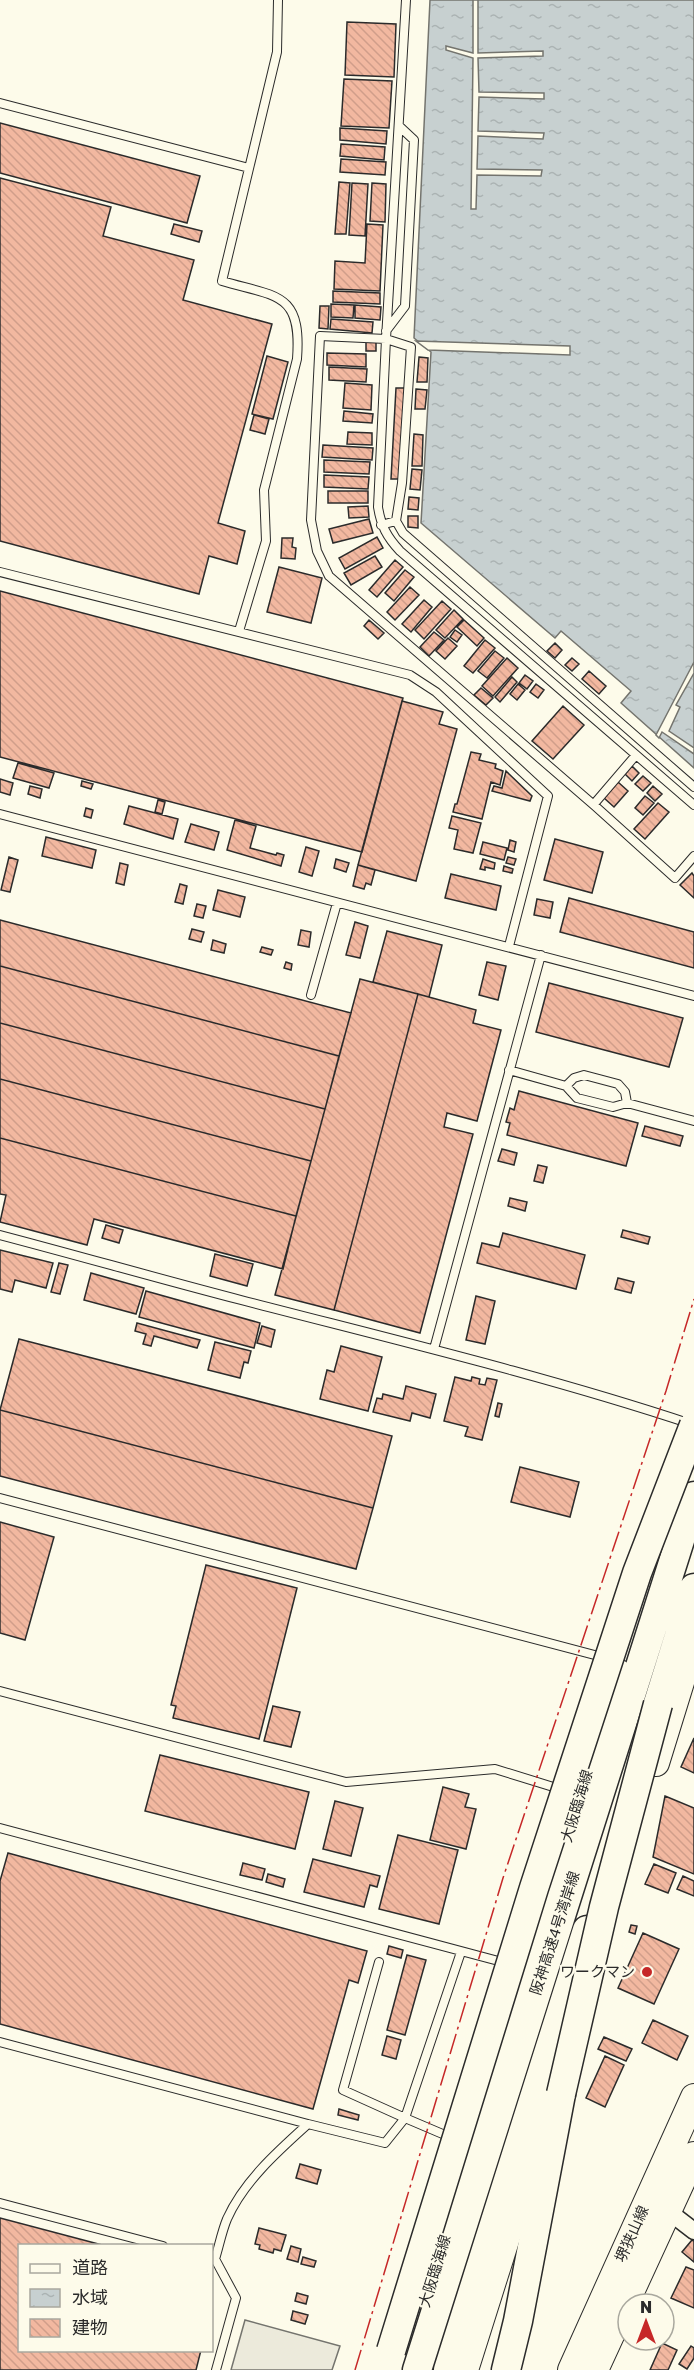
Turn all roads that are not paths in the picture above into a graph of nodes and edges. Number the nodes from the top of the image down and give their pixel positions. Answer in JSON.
{"nodes":[{"id":1,"x":278,"y":0,"type":"edge"},
{"id":2,"x":406,"y":0,"type":"edge"},
{"id":3,"x":0,"y":103,"type":"edge"},
{"id":4,"x":399,"y":126,"type":"junction"},
{"id":5,"x":249,"y":168,"type":"junction"},
{"id":6,"x":386,"y":335,"type":"junction"},
{"id":7,"x":396,"y":521,"type":"junction"},
{"id":8,"x":381,"y":525,"type":"junction"},
{"id":9,"x":0,"y":572,"type":"edge"},
{"id":10,"x":239,"y":631,"type":"junction"},
{"id":11,"x":636,"y":755,"type":"junction"},
{"id":12,"x":694,"y":787,"type":"edge"},
{"id":13,"x":594,"y":804,"type":"junction"},
{"id":14,"x":694,"y":805,"type":"edge"},
{"id":15,"x":0,"y":814,"type":"edge"},
{"id":16,"x":694,"y":856,"type":"edge"},
{"id":17,"x":338,"y":903,"type":"junction"},
{"id":18,"x":509,"y":946,"type":"junction"},
{"id":19,"x":541,"y":955,"type":"junction"},
{"id":20,"x":311,"y":996,"type":"dead end"},
{"id":21,"x":694,"y":996,"type":"edge"},
{"id":22,"x":509,"y":1070,"type":"junction"},
{"id":23,"x":566,"y":1086,"type":"junction"},
{"id":24,"x":627,"y":1103,"type":"junction"},
{"id":25,"x":694,"y":1121,"type":"edge"},
{"id":26,"x":0,"y":1235,"type":"edge"},
{"id":27,"x":434,"y":1349,"type":"junction"},
{"id":28,"x":694,"y":1425,"type":"edge"},
{"id":29,"x":694,"y":1451,"type":"edge"},
{"id":30,"x":694,"y":1496,"type":"edge"},
{"id":31,"x":0,"y":1498,"type":"edge"},
{"id":32,"x":694,"y":1588,"type":"edge"},
{"id":33,"x":694,"y":1640,"type":"edge"},
{"id":34,"x":622,"y":1662,"type":"junction"},
{"id":35,"x":0,"y":1690,"type":"edge"},
{"id":36,"x":658,"y":1704,"type":"junction"},
{"id":37,"x":581,"y":1795,"type":"junction"},
{"id":38,"x":0,"y":1828,"type":"edge"},
{"id":39,"x":461,"y":1952,"type":"junction"},
{"id":40,"x":379,"y":1962,"type":"dead end"},
{"id":41,"x":527,"y":1969,"type":"junction"},
{"id":42,"x":0,"y":2042,"type":"edge"},
{"id":43,"x":694,"y":2097,"type":"edge"},
{"id":44,"x":405,"y":2118,"type":"junction"},
{"id":45,"x":308,"y":2124,"type":"junction"},
{"id":46,"x":472,"y":2147,"type":"junction"},
{"id":47,"x":694,"y":2155,"type":"edge"},
{"id":48,"x":0,"y":2203,"type":"edge"},
{"id":49,"x":668,"y":2211,"type":"junction"},
{"id":50,"x":694,"y":2232,"type":"edge"},
{"id":51,"x":155,"y":2244,"type":"edge"},
{"id":52,"x":213,"y":2259,"type":"edge"},
{"id":53,"x":394,"y":2364,"type":"edge"},
{"id":54,"x":216,"y":2370,"type":"edge"},
{"id":55,"x":417,"y":2370,"type":"edge"},
{"id":56,"x":448,"y":2370,"type":"edge"},
{"id":57,"x":465,"y":2370,"type":"edge"},
{"id":58,"x":506,"y":2370,"type":"edge"},
{"id":59,"x":571,"y":2370,"type":"edge"},
{"id":60,"x":596,"y":2370,"type":"edge"}],
"edges":[{"from":1,"to":5,"type":"lane"},
{"from":2,"to":4,"type":"lane"},
{"from":3,"to":5,"type":"lane"},
{"from":4,"to":6,"type":"lane"},
{"from":4,"to":6,"type":"lane"},
{"from":5,"to":10,"type":"lane"},
{"from":6,"to":7,"type":"lane"},
{"from":6,"to":8,"type":"lane"},
{"from":6,"to":13,"type":"lane"},
{"from":7,"to":8,"type":"lane"},
{"from":7,"to":12,"type":"lane"},
{"from":8,"to":11,"type":"lane"},
{"from":9,"to":10,"type":"lane"},
{"from":10,"to":18,"type":"lane"},
{"from":11,"to":13,"type":"lane"},
{"from":11,"to":14,"type":"lane"},
{"from":13,"to":16,"type":"lane"},
{"from":15,"to":17,"type":"lane"},
{"from":17,"to":18,"type":"lane"},
{"from":17,"to":20,"type":"lane"},
{"from":18,"to":19,"type":"lane"},
{"from":19,"to":21,"type":"lane"},
{"from":19,"to":22,"type":"lane"},
{"from":22,"to":23,"type":"lane"},
{"from":22,"to":27,"type":"lane"},
{"from":23,"to":24,"type":"lane"},
{"from":23,"to":24,"type":"lane"},
{"from":24,"to":25,"type":"lane"},
{"from":26,"to":27,"type":"lane"},
{"from":27,"to":28,"type":"lane"},
{"from":28,"to":53,"type":"highway","bridge":true},
{"from":29,"to":34,"type":"main road","name":"大阪臨海線"},
{"from":30,"to":55,"type":"highway","name":"阪神高速4号湾岸線"},
{"from":31,"to":34,"type":"lane"},
{"from":32,"to":36,"type":"highway","name":"阪神高速4号湾岸線"},
{"from":33,"to":57,"type":"main road"},
{"from":34,"to":37,"type":"main road","name":"大阪臨海線"},
{"from":35,"to":37,"type":"lane"},
{"from":36,"to":56,"type":"highway","name":"阪神高速4号湾岸線","bridge":true},
{"from":36,"to":58,"type":"highway","bridge":true},
{"from":37,"to":41,"type":"main road","name":"大阪臨海線"},
{"from":38,"to":39,"type":"lane"},
{"from":39,"to":41,"type":"lane"},
{"from":39,"to":44,"type":"lane"},
{"from":40,"to":44,"type":"lane"},
{"from":41,"to":46,"type":"main road","name":"大阪臨海線"},
{"from":42,"to":45,"type":"lane"},
{"from":43,"to":59,"type":"main road","name":"堺狭山線"},
{"from":44,"to":45,"type":"lane"},
{"from":44,"to":46,"type":"lane"},
{"from":45,"to":52,"type":"lane"},
{"from":46,"to":53,"type":"main road","name":"大阪臨海線"},
{"from":47,"to":49,"type":"main road","name":"堺狭山線"},
{"from":48,"to":51,"type":"lane"},
{"from":49,"to":50,"type":"street"},
{"from":49,"to":60,"type":"main road","name":"堺狭山線"},
{"from":52,"to":54,"type":"lane"}]}
